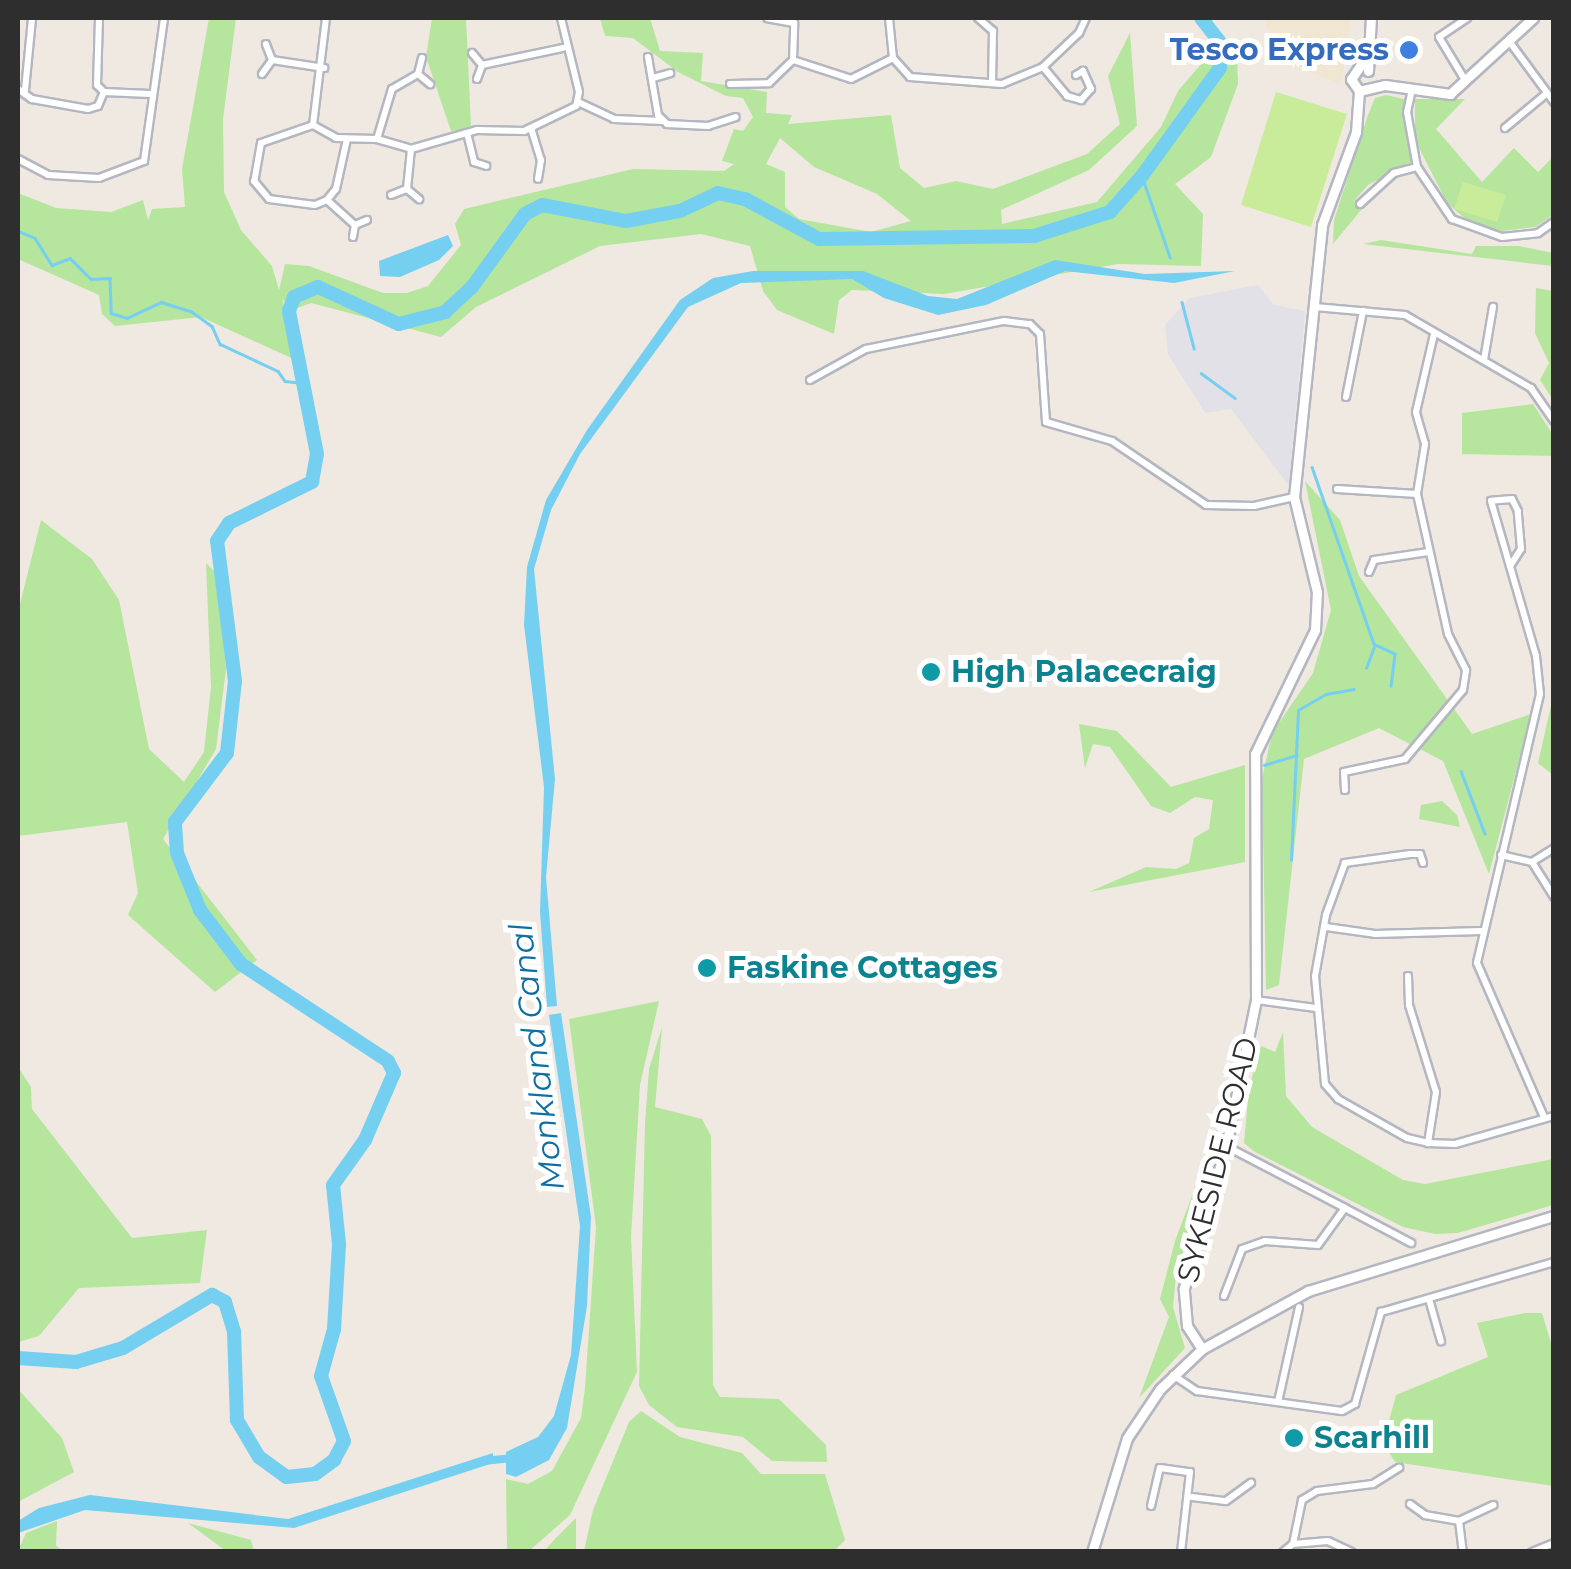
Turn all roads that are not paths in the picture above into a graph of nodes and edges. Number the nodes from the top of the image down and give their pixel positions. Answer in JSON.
{"nodes":[{"id":1,"x":32,"y":18,"type":"edge"},
{"id":2,"x":100,"y":18,"type":"edge"},
{"id":3,"x":164,"y":18,"type":"edge"},
{"id":4,"x":326,"y":18,"type":"edge"},
{"id":5,"x":561,"y":18,"type":"edge"},
{"id":6,"x":766,"y":18,"type":"edge"},
{"id":7,"x":889,"y":18,"type":"edge"},
{"id":8,"x":978,"y":18,"type":"edge"},
{"id":9,"x":1001,"y":18,"type":"edge"},
{"id":10,"x":1086,"y":18,"type":"edge"},
{"id":11,"x":1370,"y":18,"type":"edge"},
{"id":12,"x":1467,"y":18,"type":"edge"},
{"id":13,"x":1533,"y":18,"type":"edge"},
{"id":14,"x":992,"y":26,"type":"junction"},
{"id":15,"x":765,"y":27,"type":"dead end"},
{"id":16,"x":1509,"y":41,"type":"junction"},
{"id":17,"x":266,"y":44,"type":"dead end"},
{"id":18,"x":563,"y":48,"type":"junction"},
{"id":19,"x":472,"y":53,"type":"dead end"},
{"id":20,"x":648,"y":56,"type":"dead end"},
{"id":21,"x":422,"y":58,"type":"dead end"},
{"id":22,"x":893,"y":58,"type":"junction"},
{"id":23,"x":272,"y":60,"type":"junction"},
{"id":24,"x":793,"y":60,"type":"junction"},
{"id":25,"x":482,"y":65,"type":"junction"},
{"id":26,"x":1043,"y":67,"type":"junction"},
{"id":27,"x":324,"y":68,"type":"junction"},
{"id":28,"x":670,"y":73,"type":"dead end"},
{"id":29,"x":262,"y":74,"type":"dead end"},
{"id":30,"x":418,"y":74,"type":"junction"},
{"id":31,"x":1076,"y":75,"type":"dead end"},
{"id":32,"x":653,"y":78,"type":"junction"},
{"id":33,"x":477,"y":79,"type":"dead end"},
{"id":34,"x":1366,"y":81,"type":"junction"},
{"id":35,"x":992,"y":82,"type":"junction"},
{"id":36,"x":1466,"y":83,"type":"junction"},
{"id":37,"x":430,"y":84,"type":"dead end"},
{"id":38,"x":730,"y":84,"type":"dead end"},
{"id":39,"x":1412,"y":89,"type":"junction"},
{"id":40,"x":21,"y":90,"type":"edge"},
{"id":41,"x":104,"y":92,"type":"junction"},
{"id":42,"x":150,"y":94,"type":"junction"},
{"id":43,"x":1547,"y":94,"type":"junction"},
{"id":44,"x":578,"y":102,"type":"junction"},
{"id":45,"x":1554,"y":102,"type":"edge"},
{"id":46,"x":736,"y":117,"type":"dead end"},
{"id":47,"x":664,"y":121,"type":"junction"},
{"id":48,"x":313,"y":126,"type":"junction"},
{"id":49,"x":531,"y":128,"type":"junction"},
{"id":50,"x":1504,"y":128,"type":"dead end"},
{"id":51,"x":467,"y":133,"type":"junction"},
{"id":52,"x":347,"y":138,"type":"junction"},
{"id":53,"x":378,"y":139,"type":"junction"},
{"id":54,"x":410,"y":149,"type":"junction"},
{"id":55,"x":18,"y":159,"type":"edge"},
{"id":56,"x":486,"y":166,"type":"dead end"},
{"id":57,"x":1417,"y":167,"type":"junction"},
{"id":58,"x":538,"y":179,"type":"dead end"},
{"id":59,"x":407,"y":189,"type":"junction"},
{"id":60,"x":391,"y":195,"type":"dead end"},
{"id":61,"x":419,"y":199,"type":"dead end"},
{"id":62,"x":327,"y":200,"type":"junction"},
{"id":63,"x":1360,"y":204,"type":"dead end"},
{"id":64,"x":367,"y":220,"type":"dead end"},
{"id":65,"x":1554,"y":222,"type":"edge"},
{"id":66,"x":355,"y":224,"type":"junction"},
{"id":67,"x":353,"y":237,"type":"dead end"},
{"id":68,"x":1493,"y":307,"type":"dead end"},
{"id":69,"x":1315,"y":308,"type":"junction"},
{"id":70,"x":1363,"y":310,"type":"junction"},
{"id":71,"x":1434,"y":334,"type":"junction"},
{"id":72,"x":1484,"y":360,"type":"junction"},
{"id":73,"x":810,"y":380,"type":"dead end"},
{"id":74,"x":1346,"y":397,"type":"dead end"},
{"id":75,"x":1554,"y":420,"type":"edge"},
{"id":76,"x":1338,"y":489,"type":"dead end"},
{"id":77,"x":1417,"y":494,"type":"junction"},
{"id":78,"x":1294,"y":497,"type":"junction"},
{"id":79,"x":1428,"y":552,"type":"junction"},
{"id":80,"x":1510,"y":566,"type":"junction"},
{"id":81,"x":1369,"y":572,"type":"dead end"},
{"id":82,"x":1346,"y":790,"type":"dead end"},
{"id":83,"x":1554,"y":848,"type":"edge"},
{"id":84,"x":1501,"y":855,"type":"junction"},
{"id":85,"x":1532,"y":862,"type":"junction"},
{"id":86,"x":1423,"y":863,"type":"dead end"},
{"id":87,"x":1554,"y":897,"type":"edge"},
{"id":88,"x":1326,"y":927,"type":"junction"},
{"id":89,"x":1481,"y":931,"type":"junction"},
{"id":90,"x":1408,"y":976,"type":"dead end"},
{"id":91,"x":1256,"y":1000,"type":"junction"},
{"id":92,"x":1316,"y":1008,"type":"junction"},
{"id":93,"x":1549,"y":1117,"type":"edge"},
{"id":94,"x":1428,"y":1143,"type":"junction"},
{"id":95,"x":1226,"y":1146,"type":"junction"},
{"id":96,"x":1345,"y":1208,"type":"junction"},
{"id":97,"x":1554,"y":1216,"type":"edge"},
{"id":98,"x":1411,"y":1242,"type":"dead end"},
{"id":99,"x":1554,"y":1262,"type":"edge"},
{"id":100,"x":1224,"y":1296,"type":"dead end"},
{"id":101,"x":1429,"y":1299,"type":"junction"},
{"id":102,"x":1299,"y":1307,"type":"dead end"},
{"id":103,"x":1441,"y":1341,"type":"dead end"},
{"id":104,"x":1202,"y":1349,"type":"junction"},
{"id":105,"x":1172,"y":1375,"type":"junction"},
{"id":106,"x":1278,"y":1402,"type":"junction"},
{"id":107,"x":1400,"y":1468,"type":"dead end"},
{"id":108,"x":1251,"y":1483,"type":"dead end"},
{"id":109,"x":1192,"y":1497,"type":"junction"},
{"id":110,"x":1410,"y":1504,"type":"dead end"},
{"id":111,"x":1494,"y":1505,"type":"dead end"},
{"id":112,"x":1151,"y":1506,"type":"dead end"},
{"id":113,"x":1459,"y":1521,"type":"junction"},
{"id":114,"x":1554,"y":1543,"type":"edge"},
{"id":115,"x":1293,"y":1544,"type":"junction"},
{"id":116,"x":1092,"y":1552,"type":"edge"},
{"id":117,"x":1181,"y":1552,"type":"edge"},
{"id":118,"x":1283,"y":1552,"type":"edge"},
{"id":119,"x":1352,"y":1552,"type":"edge"},
{"id":120,"x":1463,"y":1552,"type":"edge"},
{"id":121,"x":1532,"y":1552,"type":"edge"}],
"edges":[{"from":1,"to":40,"type":"street"},
{"from":2,"to":41,"type":"street"},
{"from":3,"to":42,"type":"street"},
{"from":4,"to":27,"type":"street"},
{"from":5,"to":18,"type":"street"},
{"from":6,"to":15,"type":"street"},
{"from":6,"to":24,"type":"street"},
{"from":7,"to":22,"type":"street"},
{"from":8,"to":14,"type":"street"},
{"from":9,"to":14,"type":"street"},
{"from":10,"to":26,"type":"street"},
{"from":11,"to":34,"type":"street"},
{"from":12,"to":36,"type":"street"},
{"from":13,"to":16,"type":"street"},
{"from":14,"to":35,"type":"street"},
{"from":16,"to":36,"type":"street"},
{"from":16,"to":43,"type":"street"},
{"from":17,"to":23,"type":"street"},
{"from":18,"to":25,"type":"street"},
{"from":18,"to":44,"type":"street"},
{"from":19,"to":25,"type":"street"},
{"from":20,"to":32,"type":"street"},
{"from":21,"to":30,"type":"street"},
{"from":22,"to":24,"type":"street"},
{"from":22,"to":35,"type":"street"},
{"from":23,"to":27,"type":"street"},
{"from":23,"to":29,"type":"street"},
{"from":24,"to":38,"type":"street"},
{"from":25,"to":33,"type":"street"},
{"from":26,"to":31,"type":"street"},
{"from":26,"to":35,"type":"street"},
{"from":27,"to":48,"type":"street"},
{"from":28,"to":32,"type":"street"},
{"from":30,"to":37,"type":"street"},
{"from":30,"to":53,"type":"street"},
{"from":32,"to":47,"type":"street"},
{"from":34,"to":39,"type":"street"},
{"from":34,"to":69,"type":"street","name":"SYKESIDE ROAD"},
{"from":36,"to":39,"type":"street"},
{"from":39,"to":57,"type":"street"},
{"from":40,"to":41,"type":"street"},
{"from":41,"to":42,"type":"street"},
{"from":42,"to":55,"type":"street"},
{"from":43,"to":45,"type":"street"},
{"from":43,"to":50,"type":"street"},
{"from":44,"to":47,"type":"street"},
{"from":44,"to":49,"type":"street"},
{"from":46,"to":47,"type":"street"},
{"from":48,"to":52,"type":"street"},
{"from":48,"to":62,"type":"street"},
{"from":49,"to":51,"type":"street"},
{"from":49,"to":58,"type":"street"},
{"from":51,"to":54,"type":"street"},
{"from":51,"to":56,"type":"street"},
{"from":52,"to":53,"type":"street"},
{"from":52,"to":62,"type":"street"},
{"from":53,"to":54,"type":"street"},
{"from":54,"to":59,"type":"street"},
{"from":57,"to":63,"type":"street"},
{"from":57,"to":65,"type":"street"},
{"from":59,"to":60,"type":"street"},
{"from":59,"to":61,"type":"street"},
{"from":62,"to":66,"type":"street"},
{"from":64,"to":66,"type":"street"},
{"from":66,"to":67,"type":"street"},
{"from":68,"to":72,"type":"street"},
{"from":69,"to":70,"type":"street"},
{"from":69,"to":78,"type":"street","name":"SYKESIDE ROAD"},
{"from":70,"to":71,"type":"street"},
{"from":70,"to":74,"type":"street"},
{"from":71,"to":72,"type":"street"},
{"from":71,"to":77,"type":"street"},
{"from":72,"to":75,"type":"street"},
{"from":73,"to":78,"type":"street"},
{"from":76,"to":77,"type":"street"},
{"from":77,"to":79,"type":"street"},
{"from":78,"to":91,"type":"street","name":"SYKESIDE ROAD"},
{"from":79,"to":81,"type":"street"},
{"from":79,"to":82,"type":"street"},
{"from":80,"to":80,"type":"street"},
{"from":80,"to":84,"type":"street"},
{"from":83,"to":85,"type":"street"},
{"from":84,"to":85,"type":"street"},
{"from":84,"to":89,"type":"street"},
{"from":85,"to":87,"type":"street"},
{"from":86,"to":88,"type":"street"},
{"from":88,"to":89,"type":"street"},
{"from":88,"to":92,"type":"street"},
{"from":89,"to":93,"type":"street"},
{"from":90,"to":94,"type":"street"},
{"from":91,"to":92,"type":"street"},
{"from":91,"to":95,"type":"street","name":"SYKESIDE ROAD"},
{"from":92,"to":94,"type":"street"},
{"from":93,"to":94,"type":"street"},
{"from":95,"to":96,"type":"street"},
{"from":95,"to":104,"type":"street","name":"SYKESIDE ROAD"},
{"from":96,"to":98,"type":"street"},
{"from":96,"to":100,"type":"street"},
{"from":97,"to":104,"type":"street"},
{"from":99,"to":101,"type":"street"},
{"from":101,"to":103,"type":"street"},
{"from":101,"to":106,"type":"street"},
{"from":102,"to":106,"type":"street"},
{"from":104,"to":105,"type":"street"},
{"from":105,"to":106,"type":"street"},
{"from":105,"to":116,"type":"street"},
{"from":107,"to":115,"type":"street"},
{"from":108,"to":109,"type":"street"},
{"from":109,"to":112,"type":"street"},
{"from":109,"to":117,"type":"street"},
{"from":110,"to":113,"type":"street"},
{"from":111,"to":113,"type":"street"},
{"from":113,"to":120,"type":"street"},
{"from":114,"to":121,"type":"street"},
{"from":115,"to":118,"type":"street"},
{"from":115,"to":119,"type":"street"}]}
